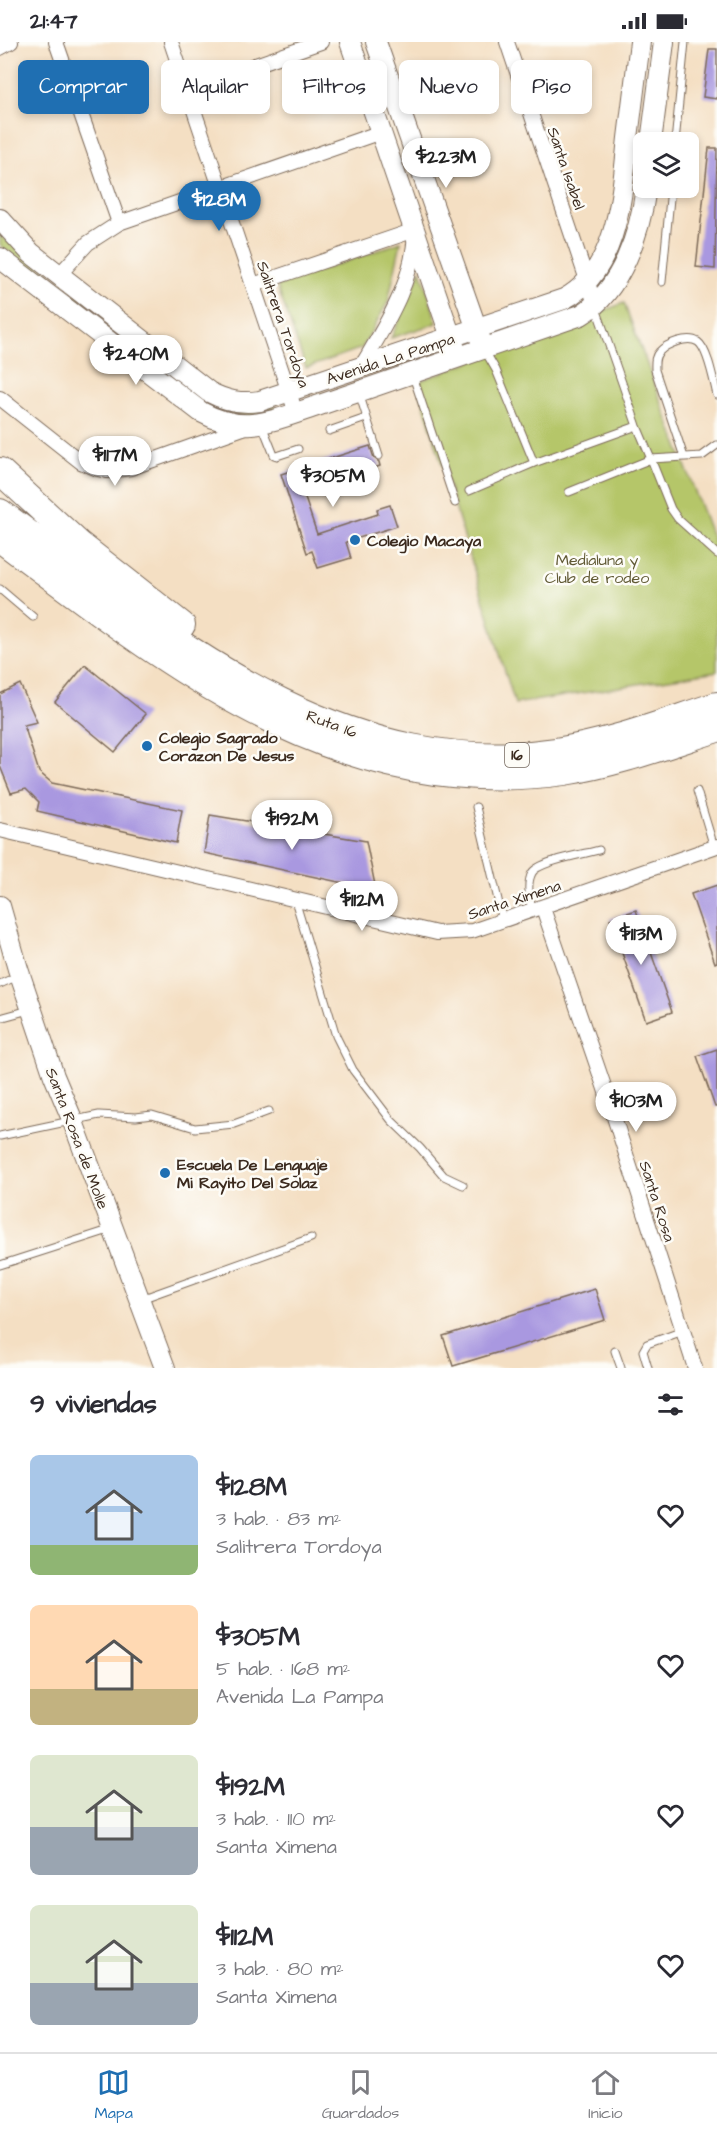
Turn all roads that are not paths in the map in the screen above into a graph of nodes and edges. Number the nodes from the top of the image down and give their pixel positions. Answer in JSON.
{"nodes":[{"id":1,"x":11,"y":42,"type":"edge"},
{"id":2,"x":56,"y":42,"type":"edge"},
{"id":3,"x":171,"y":42,"type":"edge"},
{"id":4,"x":321,"y":42,"type":"edge"},
{"id":5,"x":350,"y":42,"type":"edge"},
{"id":6,"x":376,"y":42,"type":"edge"},
{"id":7,"x":507,"y":42,"type":"edge"},
{"id":8,"x":640,"y":42,"type":"edge"},
{"id":9,"x":664,"y":42,"type":"edge"},
{"id":10,"x":685,"y":42,"type":"edge"},
{"id":11,"x":0,"y":48,"type":"edge"},
{"id":12,"x":177,"y":60,"type":"edge"},
{"id":13,"x":270,"y":60,"type":"edge"},
{"id":14,"x":196,"y":114,"type":"edge"},
{"id":15,"x":381,"y":132,"type":"junction"},
{"id":16,"x":652,"y":132,"type":"edge"},
{"id":17,"x":676,"y":132,"type":"edge"},
{"id":18,"x":221,"y":189,"type":"junction"},
{"id":19,"x":644,"y":198,"type":"edge"},
{"id":20,"x":670,"y":198,"type":"edge"},
{"id":21,"x":0,"y":219,"type":"edge"},
{"id":22,"x":119,"y":223,"type":"junction"},
{"id":23,"x":415,"y":230,"type":"junction"},
{"id":24,"x":0,"y":258,"type":"edge"},
{"id":25,"x":59,"y":275,"type":"junction"},
{"id":26,"x":588,"y":281,"type":"junction"},
{"id":27,"x":662,"y":282,"type":"dead end"},
{"id":28,"x":253,"y":285,"type":"junction"},
{"id":29,"x":595,"y":304,"type":"junction"},
{"id":30,"x":476,"y":329,"type":"junction"},
{"id":31,"x":451,"y":337,"type":"junction"},
{"id":32,"x":484,"y":349,"type":"junction"},
{"id":33,"x":458,"y":358,"type":"junction"},
{"id":34,"x":361,"y":367,"type":"junction"},
{"id":35,"x":412,"y":373,"type":"junction"},
{"id":36,"x":289,"y":391,"type":"junction"},
{"id":37,"x":359,"y":392,"type":"junction"},
{"id":38,"x":717,"y":395,"type":"edge"},
{"id":39,"x":0,"y":398,"type":"edge"},
{"id":40,"x":296,"y":413,"type":"junction"},
{"id":41,"x":366,"y":418,"type":"junction"},
{"id":42,"x":257,"y":424,"type":"junction"},
{"id":43,"x":637,"y":426,"type":"junction"},
{"id":44,"x":329,"y":431,"type":"dead end"},
{"id":45,"x":717,"y":445,"type":"edge"},
{"id":46,"x":298,"y":449,"type":"dead end"},
{"id":47,"x":379,"y":456,"type":"dead end"},
{"id":48,"x":684,"y":457,"type":"junction"},
{"id":49,"x":651,"y":459,"type":"junction"},
{"id":50,"x":534,"y":463,"type":"junction"},
{"id":51,"x":0,"y":471,"type":"edge"},
{"id":52,"x":469,"y":491,"type":"dead end"},
{"id":53,"x":569,"y":492,"type":"dead end"},
{"id":54,"x":455,"y":503,"type":"dead end"},
{"id":55,"x":0,"y":512,"type":"edge"},
{"id":56,"x":0,"y":539,"type":"edge"},
{"id":57,"x":0,"y":545,"type":"edge"},
{"id":58,"x":717,"y":554,"type":"edge"},
{"id":59,"x":48,"y":574,"type":"junction"},
{"id":60,"x":0,"y":589,"type":"edge"},
{"id":61,"x":9,"y":597,"type":"junction"},
{"id":62,"x":0,"y":601,"type":"edge"},
{"id":63,"x":33,"y":617,"type":"dead end"},
{"id":64,"x":717,"y":705,"type":"edge"},
{"id":65,"x":315,"y":718,"type":"junction"},
{"id":66,"x":717,"y":731,"type":"edge"},
{"id":67,"x":697,"y":791,"type":"dead end"},
{"id":68,"x":476,"y":807,"type":"dead end"},
{"id":69,"x":0,"y":830,"type":"edge"},
{"id":70,"x":715,"y":846,"type":"edge"},
{"id":71,"x":599,"y":850,"type":"dead end"},
{"id":72,"x":295,"y":900,"type":"junction"},
{"id":73,"x":0,"y":906,"type":"edge"},
{"id":74,"x":537,"y":909,"type":"junction"},
{"id":75,"x":503,"y":921,"type":"junction"},
{"id":76,"x":20,"y":975,"type":"junction"},
{"id":77,"x":0,"y":984,"type":"edge"},
{"id":78,"x":32,"y":1009,"type":"junction"},
{"id":79,"x":0,"y":1018,"type":"edge"},
{"id":80,"x":269,"y":1111,"type":"dead end"},
{"id":81,"x":72,"y":1119,"type":"junction"},
{"id":82,"x":0,"y":1136,"type":"edge"},
{"id":83,"x":463,"y":1185,"type":"dead end"},
{"id":84,"x":113,"y":1228,"type":"junction"},
{"id":85,"x":311,"y":1238,"type":"dead end"},
{"id":86,"x":0,"y":1265,"type":"edge"},
{"id":87,"x":139,"y":1300,"type":"junction"},
{"id":88,"x":683,"y":1331,"type":"junction"},
{"id":89,"x":615,"y":1351,"type":"dead end"},
{"id":90,"x":165,"y":1368,"type":"edge"},
{"id":91,"x":621,"y":1368,"type":"edge"},
{"id":92,"x":648,"y":1368,"type":"edge"},
{"id":93,"x":695,"y":1368,"type":"edge"}],
"edges":[{"from":1,"to":11,"type":"street"},
{"from":2,"to":22,"type":"street"},
{"from":3,"to":12,"type":"street","name":"Salitrera Tordoya"},
{"from":4,"to":13,"type":"street"},
{"from":5,"to":15,"type":"street"},
{"from":6,"to":30,"type":"street"},
{"from":7,"to":26,"type":"street","name":"Santa Isabel"},
{"from":8,"to":26,"type":"street","name":"Avenida La Pampa"},
{"from":9,"to":16,"type":"street"},
{"from":10,"to":17,"type":"lane"},
{"from":14,"to":18,"type":"street","name":"Salitrera Tordoya"},
{"from":15,"to":18,"type":"street"},
{"from":15,"to":23,"type":"street"},
{"from":18,"to":22,"type":"street"},
{"from":18,"to":28,"type":"street","name":"Salitrera Tordoya"},
{"from":19,"to":29,"type":"street","name":"Avenida La Pampa"},
{"from":20,"to":27,"type":"lane"},
{"from":21,"to":25,"type":"street","name":"Avenida La Pampa"},
{"from":22,"to":25,"type":"street"},
{"from":23,"to":28,"type":"street"},
{"from":23,"to":31,"type":"street"},
{"from":23,"to":34,"type":"street"},
{"from":24,"to":42,"type":"street","name":"Avenida La Pampa"},
{"from":25,"to":36,"type":"street","name":"Avenida La Pampa"},
{"from":26,"to":29,"type":"street","name":"Santa Isabel"},
{"from":26,"to":30,"type":"street","name":"Avenida La Pampa"},
{"from":28,"to":36,"type":"street","name":"Salitrera Tordoya"},
{"from":29,"to":32,"type":"street","name":"Avenida La Pampa"},
{"from":29,"to":43,"type":"lane"},
{"from":30,"to":31,"type":"street","name":"Avenida La Pampa"},
{"from":30,"to":32,"type":"street"},
{"from":31,"to":33,"type":"street"},
{"from":31,"to":34,"type":"street","name":"Avenida La Pampa"},
{"from":32,"to":33,"type":"street","name":"Avenida La Pampa"},
{"from":32,"to":50,"type":"lane"},
{"from":33,"to":35,"type":"street","name":"Avenida La Pampa"},
{"from":34,"to":36,"type":"street","name":"Avenida La Pampa"},
{"from":35,"to":37,"type":"street","name":"Avenida La Pampa"},
{"from":35,"to":54,"type":"lane"},
{"from":36,"to":40,"type":"street","name":"Salitrera Tordoya"},
{"from":37,"to":40,"type":"street","name":"Avenida La Pampa"},
{"from":37,"to":41,"type":"lane"},
{"from":38,"to":48,"type":"lane"},
{"from":39,"to":42,"type":"street"},
{"from":40,"to":42,"type":"street","name":"Avenida La Pampa"},
{"from":41,"to":44,"type":"lane"},
{"from":41,"to":47,"type":"lane"},
{"from":42,"to":46,"type":"lane"},
{"from":43,"to":49,"type":"lane"},
{"from":43,"to":50,"type":"lane"},
{"from":45,"to":48,"type":"lane"},
{"from":48,"to":49,"type":"lane"},
{"from":49,"to":53,"type":"lane"},
{"from":49,"to":58,"type":"lane"},
{"from":50,"to":52,"type":"lane"},
{"from":51,"to":65,"type":"highway"},
{"from":55,"to":65,"type":"highway","name":"Ruta 16","number":"16"},
{"from":56,"to":59,"type":"highway","name":"Ruta 16","number":"16"},
{"from":57,"to":59,"type":"highway"},
{"from":59,"to":66,"type":"highway","name":"Ruta 16","number":"16"},
{"from":60,"to":61,"type":"lane"},
{"from":61,"to":62,"type":"lane"},
{"from":61,"to":63,"type":"lane"},
{"from":64,"to":65,"type":"highway","name":"Ruta 16","number":"16"},
{"from":67,"to":70,"type":"lane"},
{"from":68,"to":75,"type":"lane"},
{"from":69,"to":72,"type":"street","name":"Santa Ximena"},
{"from":70,"to":74,"type":"street","name":"Santa Ximena"},
{"from":71,"to":74,"type":"lane"},
{"from":72,"to":75,"type":"street","name":"Santa Ximena"},
{"from":72,"to":83,"type":"lane"},
{"from":73,"to":76,"type":"street","name":"Santa Rosa de Molle"},
{"from":74,"to":75,"type":"street","name":"Santa Ximena"},
{"from":74,"to":88,"type":"street","name":"Santa Rosa"},
{"from":76,"to":77,"type":"lane"},
{"from":76,"to":78,"type":"street","name":"Santa Rosa de Molle"},
{"from":78,"to":79,"type":"lane"},
{"from":78,"to":81,"type":"street","name":"Santa Rosa de Molle"},
{"from":80,"to":81,"type":"lane"},
{"from":81,"to":82,"type":"lane"},
{"from":81,"to":84,"type":"street","name":"Santa Rosa de Molle"},
{"from":84,"to":86,"type":"lane"},
{"from":84,"to":87,"type":"street","name":"Santa Rosa de Molle"},
{"from":85,"to":87,"type":"lane"},
{"from":87,"to":90,"type":"street","name":"Santa Rosa de Molle"},
{"from":88,"to":92,"type":"lane"},
{"from":88,"to":93,"type":"street","name":"Santa Rosa"},
{"from":89,"to":91,"type":"lane"}]}
